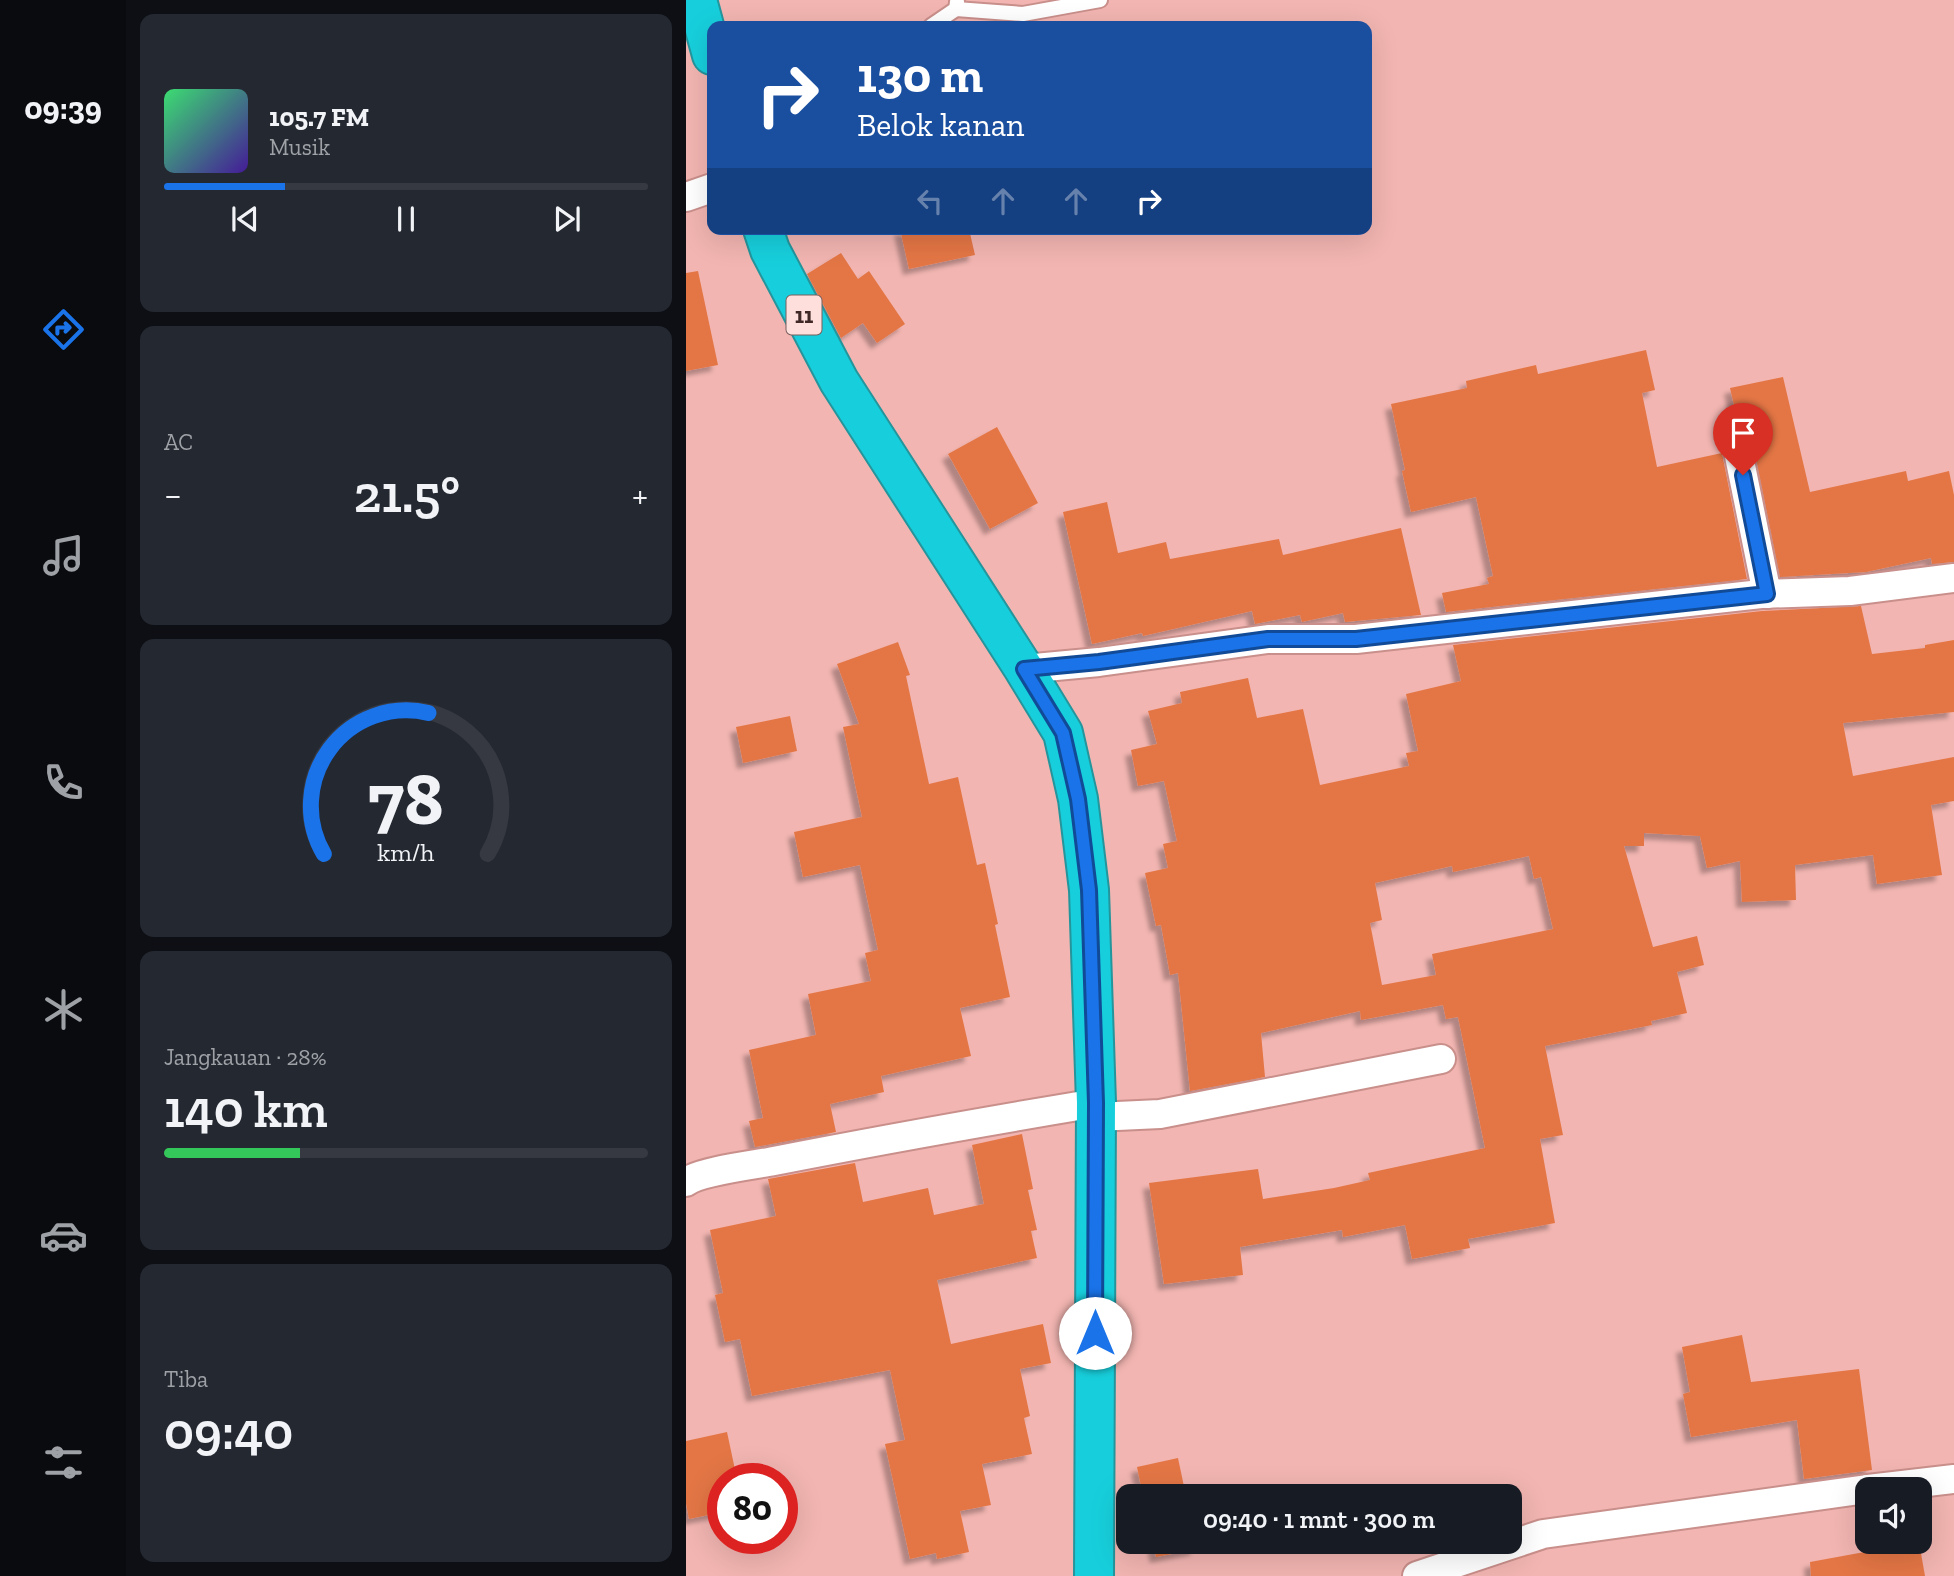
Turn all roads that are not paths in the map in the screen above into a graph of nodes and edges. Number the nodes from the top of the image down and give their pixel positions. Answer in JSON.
{"nodes":[{"id":1,"x":697,"y":0,"type":"edge"},
{"id":2,"x":1100,"y":0,"type":"edge"},
{"id":3,"x":957,"y":4,"type":"edge"},
{"id":4,"x":937,"y":21,"type":"edge"},
{"id":5,"x":707,"y":37,"type":"edge"},
{"id":6,"x":707,"y":190,"type":"edge"},
{"id":7,"x":686,"y":197,"type":"edge"},
{"id":8,"x":765,"y":235,"type":"edge"},
{"id":9,"x":1738,"y":451,"type":"dead end"},
{"id":10,"x":1954,"y":578,"type":"edge"},
{"id":11,"x":1767,"y":594,"type":"junction"},
{"id":12,"x":1024,"y":669,"type":"junction"},
{"id":13,"x":1441,"y":1059,"type":"dead end"},
{"id":14,"x":1096,"y":1110,"type":"junction"},
{"id":15,"x":686,"y":1182,"type":"edge"},
{"id":16,"x":1954,"y":1479,"type":"edge"},
{"id":17,"x":1932,"y":1482,"type":"edge"},
{"id":18,"x":1855,"y":1491,"type":"edge"},
{"id":19,"x":1094,"y":1576,"type":"edge"},
{"id":20,"x":1417,"y":1576,"type":"edge"}],
"edges":[{"from":1,"to":5,"type":"highway"},
{"from":2,"to":3,"type":"lane"},
{"from":3,"to":4,"type":"lane"},
{"from":6,"to":7,"type":"street"},
{"from":8,"to":12,"type":"highway","number":"11"},
{"from":9,"to":11,"type":"street"},
{"from":10,"to":11,"type":"street"},
{"from":11,"to":12,"type":"street"},
{"from":12,"to":14,"type":"highway","number":"11"},
{"from":13,"to":14,"type":"street"},
{"from":14,"to":15,"type":"street"},
{"from":14,"to":19,"type":"highway","number":"11"},
{"from":16,"to":17,"type":"street"},
{"from":18,"to":20,"type":"street"}]}
